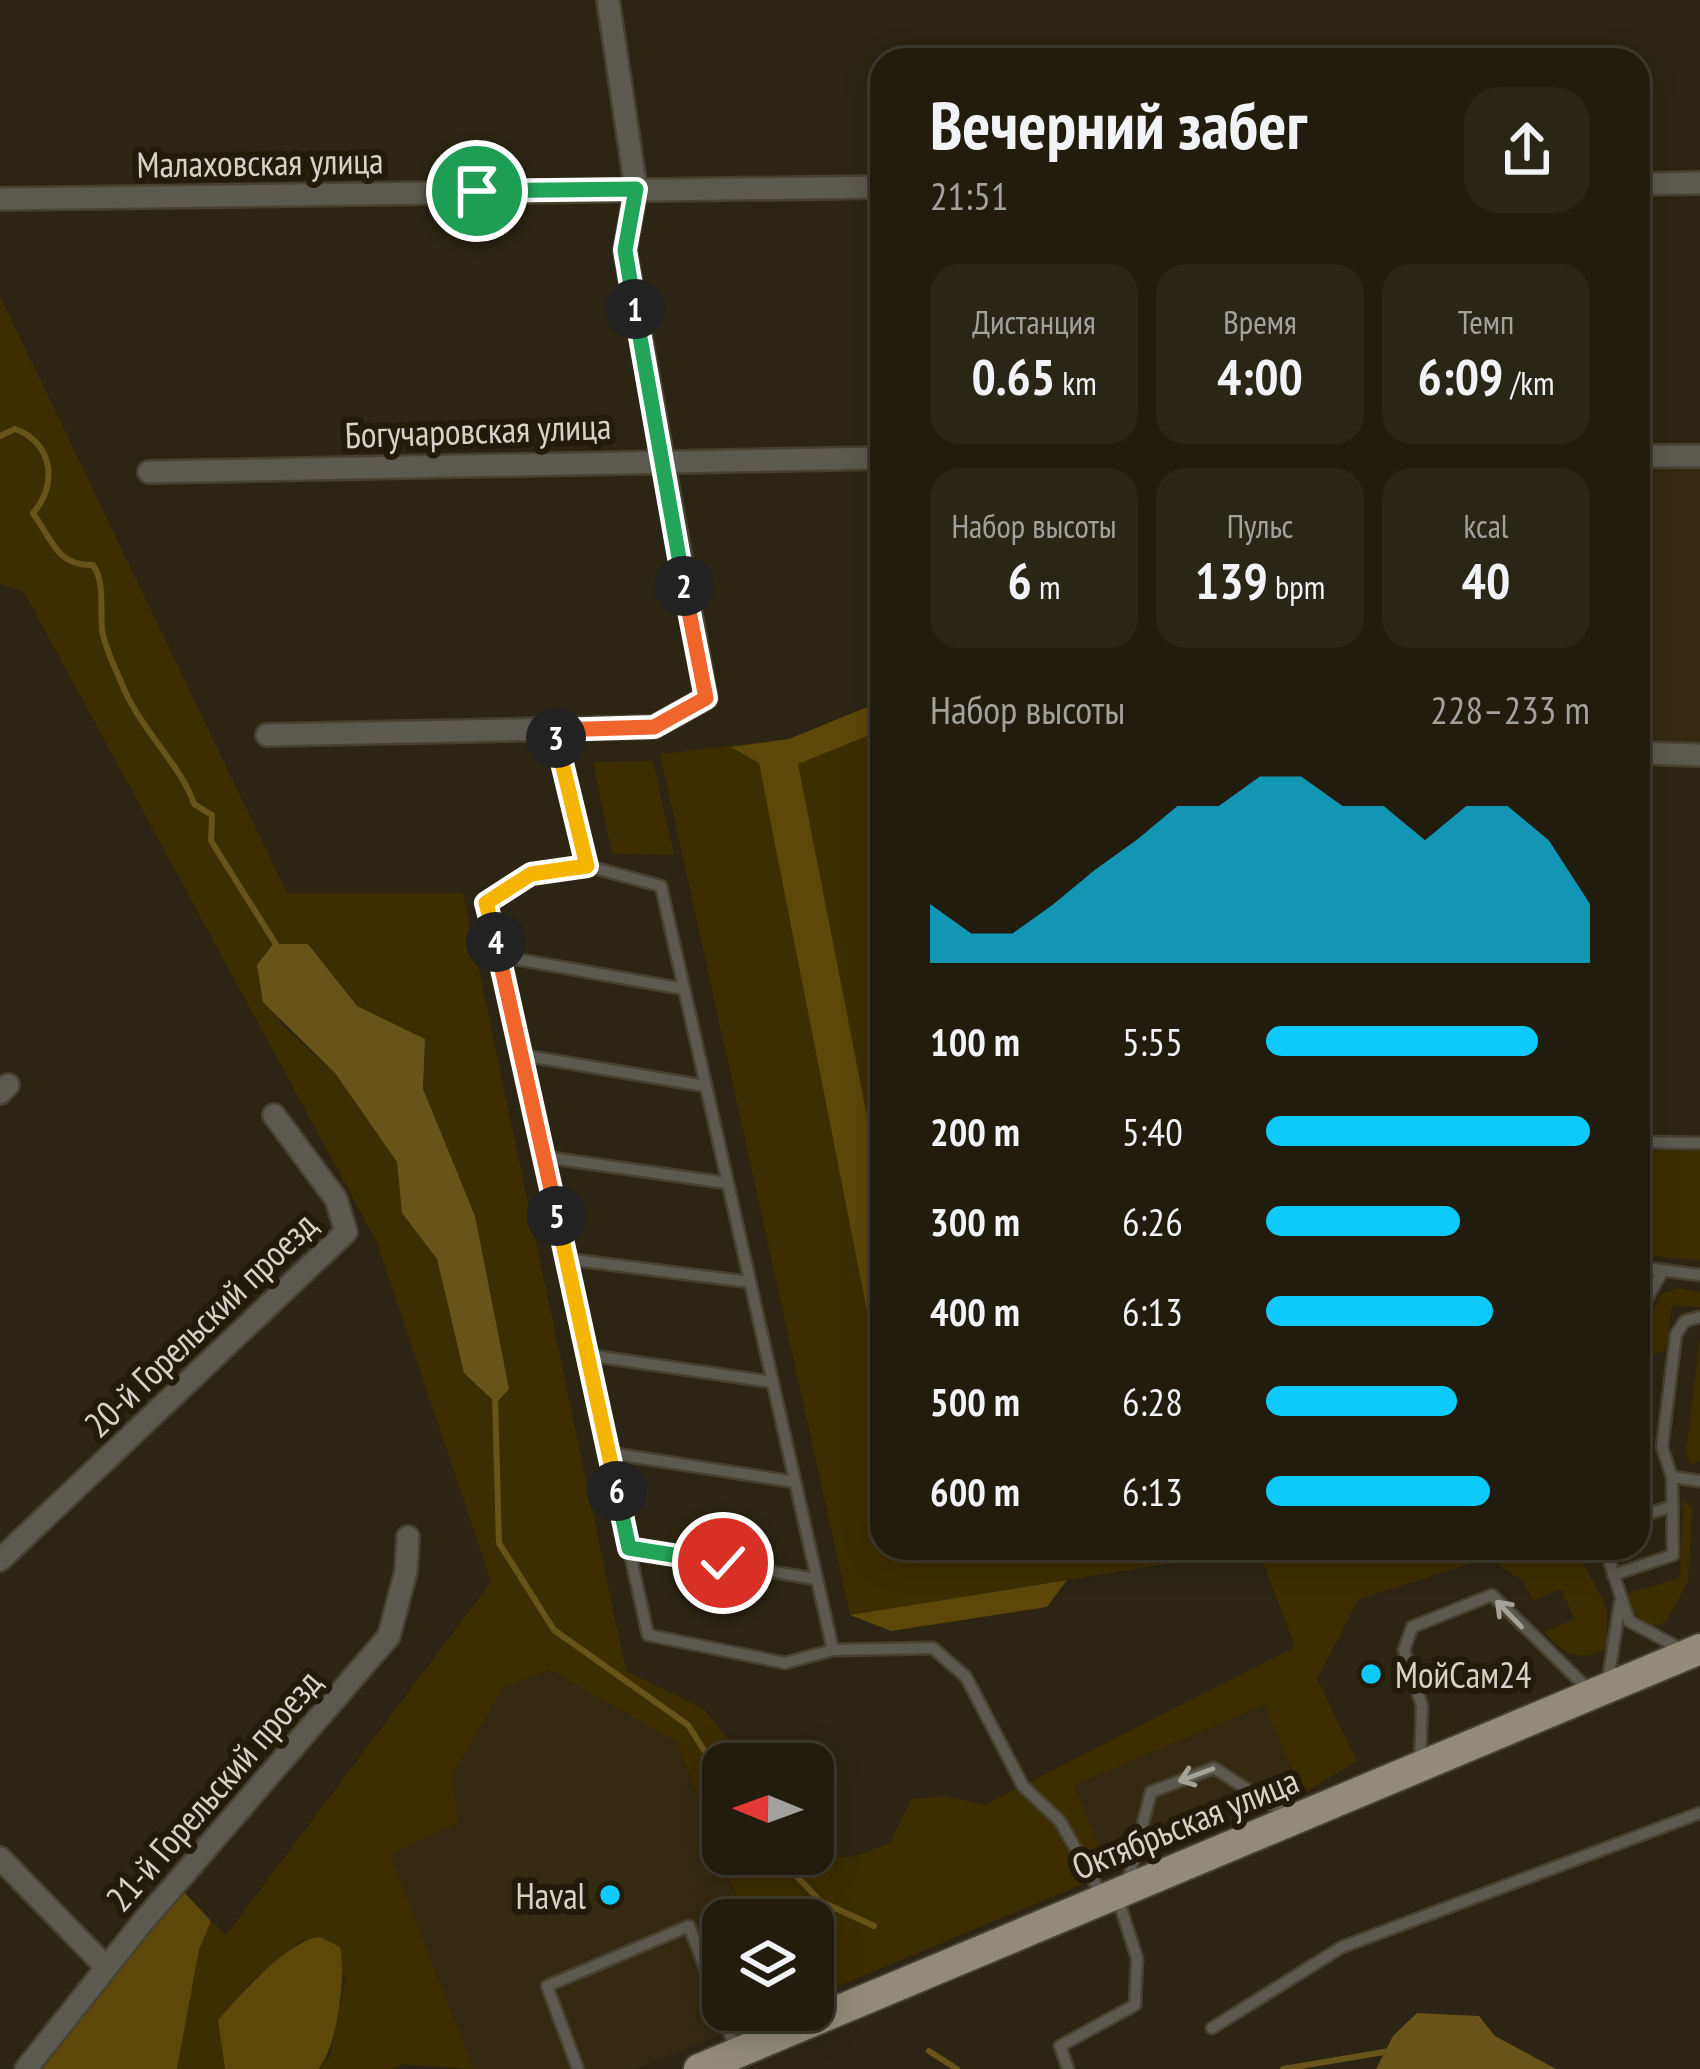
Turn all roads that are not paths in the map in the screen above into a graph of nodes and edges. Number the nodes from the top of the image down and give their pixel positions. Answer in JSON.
{"nodes":[{"id":1,"x":608,"y":0,"type":"edge"},
{"id":2,"x":1700,"y":183,"type":"edge"},
{"id":3,"x":1650,"y":184,"type":"edge"},
{"id":4,"x":870,"y":188,"type":"edge"},
{"id":5,"x":636,"y":189,"type":"junction"},
{"id":6,"x":0,"y":199,"type":"edge"},
{"id":7,"x":1650,"y":456,"type":"edge"},
{"id":8,"x":1700,"y":456,"type":"edge"},
{"id":9,"x":870,"y":458,"type":"edge"},
{"id":10,"x":660,"y":459,"type":"junction"},
{"id":11,"x":148,"y":472,"type":"dead end"},
{"id":12,"x":554,"y":730,"type":"junction"},
{"id":13,"x":267,"y":735,"type":"dead end"},
{"id":14,"x":1650,"y":753,"type":"edge"},
{"id":15,"x":1700,"y":755,"type":"edge"},
{"id":16,"x":587,"y":866,"type":"junction"},
{"id":17,"x":499,"y":956,"type":"junction"},
{"id":18,"x":684,"y":989,"type":"junction"},
{"id":19,"x":521,"y":1055,"type":"junction"},
{"id":20,"x":705,"y":1086,"type":"junction"},
{"id":21,"x":274,"y":1115,"type":"dead end"},
{"id":22,"x":1650,"y":1142,"type":"edge"},
{"id":23,"x":1700,"y":1144,"type":"edge"},
{"id":24,"x":544,"y":1157,"type":"junction"},
{"id":25,"x":727,"y":1183,"type":"junction"},
{"id":26,"x":566,"y":1259,"type":"junction"},
{"id":27,"x":1650,"y":1268,"type":"edge"},
{"id":28,"x":1663,"y":1270,"type":"junction"},
{"id":29,"x":1700,"y":1275,"type":"edge"},
{"id":30,"x":750,"y":1282,"type":"junction"},
{"id":31,"x":1650,"y":1293,"type":"edge"},
{"id":32,"x":1700,"y":1317,"type":"edge"},
{"id":33,"x":587,"y":1354,"type":"junction"},
{"id":34,"x":772,"y":1382,"type":"junction"},
{"id":35,"x":608,"y":1453,"type":"junction"},
{"id":36,"x":1672,"y":1477,"type":"junction"},
{"id":37,"x":1700,"y":1481,"type":"edge"},
{"id":38,"x":795,"y":1482,"type":"junction"},
{"id":39,"x":1672,"y":1506,"type":"junction"},
{"id":40,"x":1650,"y":1513,"type":"edge"},
{"id":41,"x":408,"y":1537,"type":"dead end"},
{"id":42,"x":629,"y":1548,"type":"junction"},
{"id":43,"x":0,"y":1560,"type":"edge"},
{"id":44,"x":1609,"y":1560,"type":"edge"},
{"id":45,"x":1613,"y":1575,"type":"junction"},
{"id":46,"x":816,"y":1579,"type":"junction"},
{"id":47,"x":1620,"y":1600,"type":"junction"},
{"id":48,"x":833,"y":1650,"type":"junction"},
{"id":49,"x":1695,"y":1651,"type":"edge"},
{"id":50,"x":1600,"y":1692,"type":"junction"},
{"id":51,"x":1420,"y":1769,"type":"junction"},
{"id":52,"x":1700,"y":1813,"type":"edge"},
{"id":53,"x":1296,"y":1820,"type":"junction"},
{"id":54,"x":0,"y":1858,"type":"edge"},
{"id":55,"x":1115,"y":1893,"type":"junction"},
{"id":56,"x":106,"y":1967,"type":"junction"},
{"id":57,"x":1212,"y":2028,"type":"dead end"},
{"id":58,"x":737,"y":2053,"type":"junction"},
{"id":59,"x":26,"y":2069,"type":"edge"},
{"id":60,"x":578,"y":2069,"type":"edge"},
{"id":61,"x":699,"y":2069,"type":"edge"},
{"id":62,"x":1068,"y":2069,"type":"edge"}],
"edges":[{"from":1,"to":5,"type":"street"},
{"from":2,"to":3,"type":"street"},
{"from":4,"to":5,"type":"street","name":"Малаховская улица"},
{"from":5,"to":6,"type":"street","name":"Малаховская улица"},
{"from":5,"to":10,"type":"street"},
{"from":7,"to":8,"type":"street"},
{"from":9,"to":10,"type":"street","name":"Богучаровская улица"},
{"from":10,"to":11,"type":"street","name":"Богучаровская улица"},
{"from":10,"to":12,"type":"street"},
{"from":12,"to":13,"type":"street"},
{"from":12,"to":16,"type":"lane"},
{"from":14,"to":15,"type":"street"},
{"from":16,"to":17,"type":"lane"},
{"from":16,"to":18,"type":"lane"},
{"from":17,"to":18,"type":"lane"},
{"from":17,"to":19,"type":"lane"},
{"from":18,"to":20,"type":"lane"},
{"from":19,"to":20,"type":"lane"},
{"from":19,"to":24,"type":"lane"},
{"from":20,"to":25,"type":"lane"},
{"from":21,"to":43,"type":"street","name":"20-й Горельский проезд"},
{"from":22,"to":23,"type":"lane"},
{"from":24,"to":25,"type":"lane"},
{"from":24,"to":26,"type":"lane"},
{"from":25,"to":30,"type":"lane"},
{"from":26,"to":30,"type":"lane"},
{"from":26,"to":33,"type":"lane"},
{"from":27,"to":28,"type":"lane"},
{"from":28,"to":29,"type":"lane"},
{"from":28,"to":31,"type":"lane"},
{"from":30,"to":34,"type":"lane"},
{"from":32,"to":36,"type":"lane"},
{"from":33,"to":34,"type":"lane"},
{"from":33,"to":35,"type":"lane"},
{"from":34,"to":38,"type":"lane"},
{"from":35,"to":38,"type":"lane"},
{"from":35,"to":42,"type":"lane"},
{"from":36,"to":37,"type":"lane"},
{"from":36,"to":39,"type":"lane"},
{"from":38,"to":46,"type":"lane"},
{"from":39,"to":40,"type":"lane"},
{"from":39,"to":45,"type":"lane"},
{"from":41,"to":56,"type":"street","name":"21-й Горельский проезд"},
{"from":42,"to":46,"type":"lane"},
{"from":42,"to":48,"type":"lane"},
{"from":44,"to":45,"type":"lane"},
{"from":45,"to":47,"type":"lane"},
{"from":46,"to":48,"type":"lane"},
{"from":47,"to":49,"type":"lane"},
{"from":47,"to":50,"type":"lane"},
{"from":48,"to":55,"type":"lane"},
{"from":49,"to":50,"type":"main road","name":"Октябрьская улица"},
{"from":50,"to":51,"type":"main road","name":"Октябрьская улица"},
{"from":50,"to":51,"type":"lane","one_way":true},
{"from":51,"to":53,"type":"main road","name":"Октябрьская улица"},
{"from":52,"to":57,"type":"lane"},
{"from":53,"to":55,"type":"main road","name":"Октябрьская улица"},
{"from":53,"to":55,"type":"lane","one_way":true},
{"from":54,"to":56,"type":"street"},
{"from":55,"to":58,"type":"main road","name":"Октябрьская улица"},
{"from":55,"to":62,"type":"lane"},
{"from":56,"to":59,"type":"street","name":"21-й Горельский проезд"},
{"from":58,"to":60,"type":"lane"},
{"from":58,"to":61,"type":"main road","name":"Октябрьская улица"}]}
